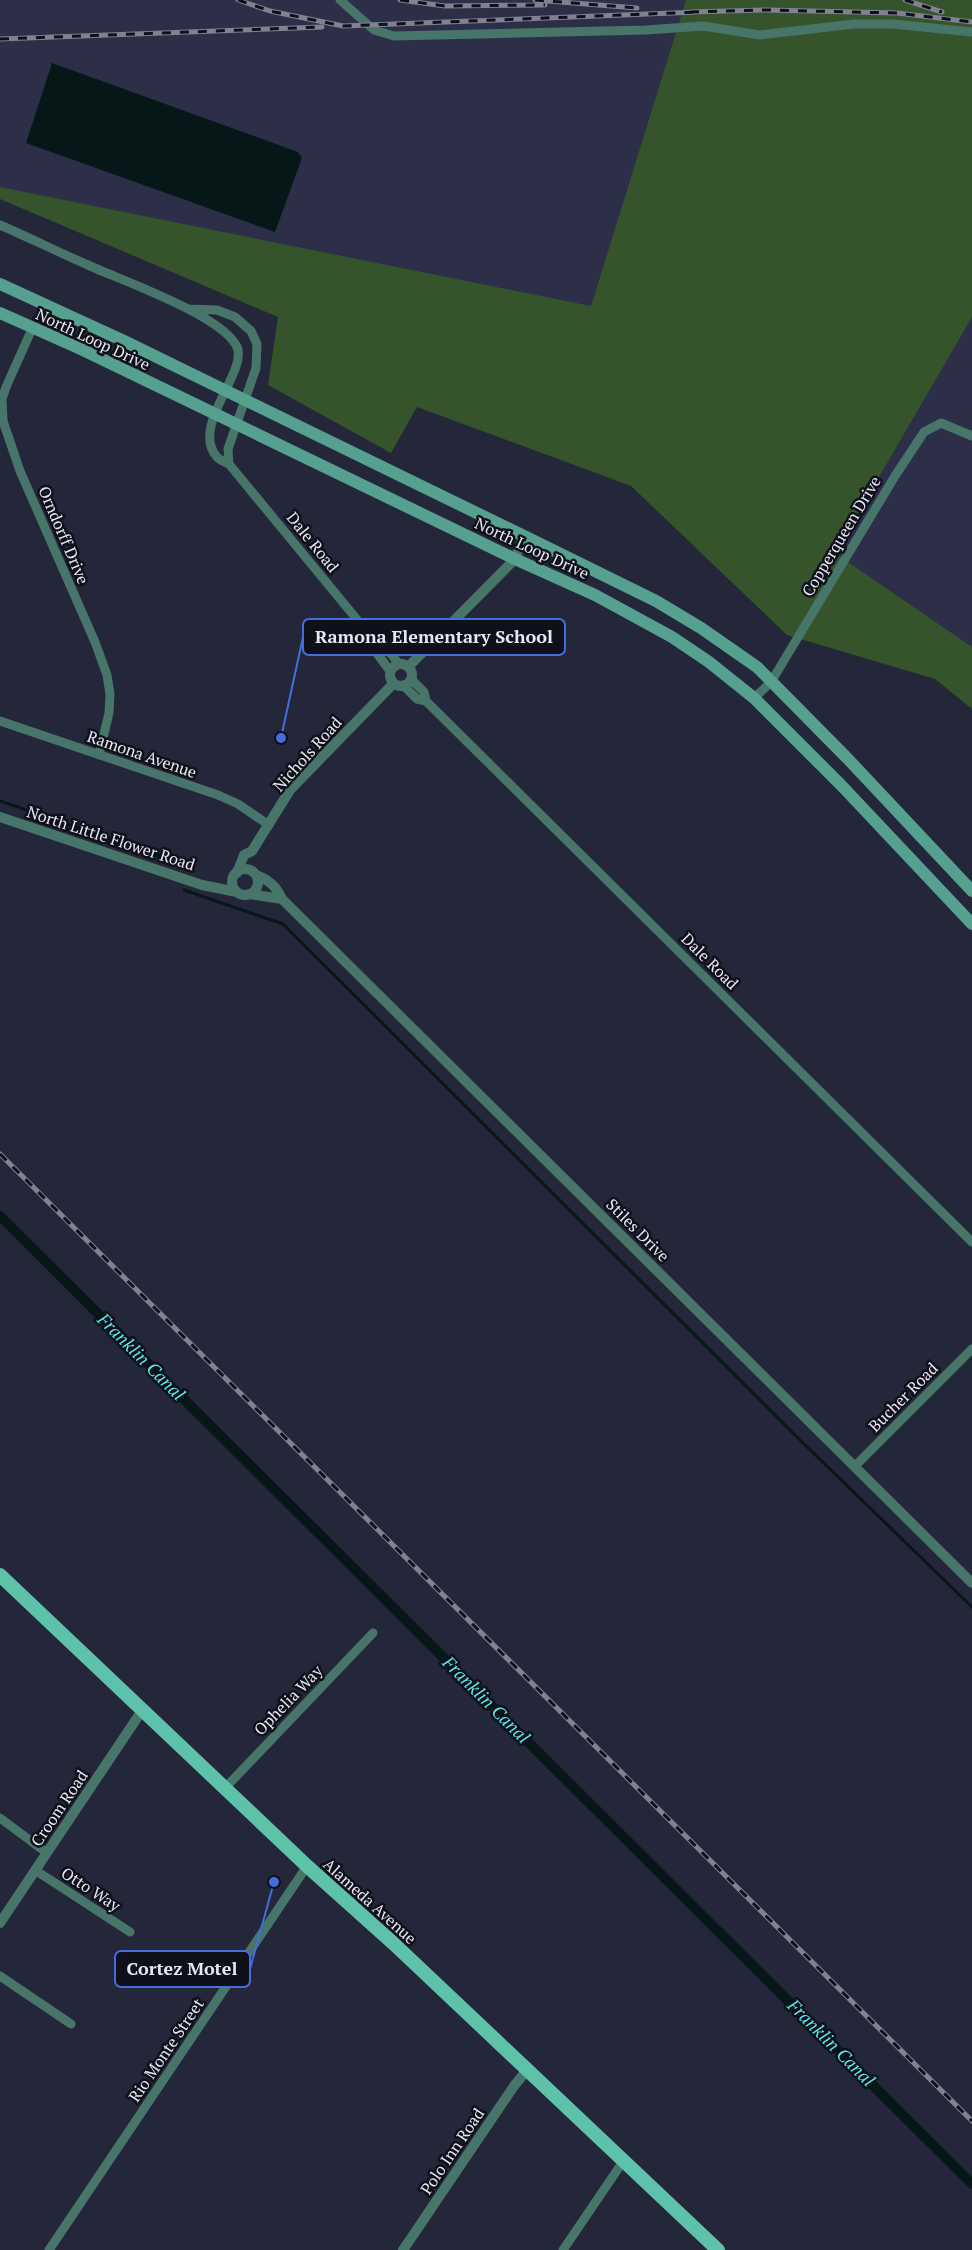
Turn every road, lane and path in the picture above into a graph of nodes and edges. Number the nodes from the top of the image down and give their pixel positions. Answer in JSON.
{"nodes":[{"id":1,"x":340,"y":0,"type":"edge"},
{"id":2,"x":972,"y":32,"type":"edge"},
{"id":3,"x":0,"y":225,"type":"edge"},
{"id":4,"x":0,"y":284,"type":"edge"},
{"id":5,"x":187,"y":308,"type":"junction"},
{"id":6,"x":0,"y":313,"type":"edge"},
{"id":7,"x":32,"y":329,"type":"junction"},
{"id":8,"x":225,"y":390,"type":"junction"},
{"id":9,"x":243,"y":400,"type":"junction"},
{"id":10,"x":214,"y":414,"type":"junction"},
{"id":11,"x":235,"y":425,"type":"junction"},
{"id":12,"x":972,"y":436,"type":"edge"},
{"id":13,"x":229,"y":464,"type":"junction"},
{"id":14,"x":524,"y":536,"type":"junction"},
{"id":15,"x":515,"y":559,"type":"junction"},
{"id":16,"x":399,"y":667,"type":"junction"},
{"id":17,"x":771,"y":681,"type":"junction"},
{"id":18,"x":403,"y":682,"type":"junction"},
{"id":19,"x":754,"y":698,"type":"junction"},
{"id":20,"x":0,"y":721,"type":"edge"},
{"id":21,"x":99,"y":755,"type":"junction"},
{"id":22,"x":0,"y":817,"type":"edge"},
{"id":23,"x":269,"y":825,"type":"junction"},
{"id":24,"x":252,"y":851,"type":"junction"},
{"id":25,"x":254,"y":873,"type":"junction"},
{"id":26,"x":236,"y":874,"type":"junction"},
{"id":27,"x":214,"y":886,"type":"junction"},
{"id":28,"x":972,"y":891,"type":"edge"},
{"id":29,"x":237,"y":892,"type":"junction"},
{"id":30,"x":249,"y":894,"type":"junction"},
{"id":31,"x":282,"y":899,"type":"junction"},
{"id":32,"x":971,"y":920,"type":"edge"},
{"id":33,"x":972,"y":1242,"type":"edge"},
{"id":34,"x":972,"y":1349,"type":"edge"},
{"id":35,"x":855,"y":1466,"type":"junction"},
{"id":36,"x":0,"y":1575,"type":"edge"},
{"id":37,"x":972,"y":1583,"type":"edge"},
{"id":38,"x":373,"y":1634,"type":"dead end"},
{"id":39,"x":143,"y":1709,"type":"junction"},
{"id":40,"x":226,"y":1787,"type":"junction"},
{"id":41,"x":0,"y":1818,"type":"edge"},
{"id":42,"x":47,"y":1853,"type":"junction"},
{"id":43,"x":307,"y":1866,"type":"junction"},
{"id":44,"x":35,"y":1870,"type":"junction"},
{"id":45,"x":0,"y":1923,"type":"edge"},
{"id":46,"x":130,"y":1932,"type":"dead end"},
{"id":47,"x":0,"y":1976,"type":"edge"},
{"id":48,"x":71,"y":2024,"type":"dead end"},
{"id":49,"x":527,"y":2070,"type":"junction"},
{"id":50,"x":624,"y":2160,"type":"junction"},
{"id":51,"x":49,"y":2250,"type":"edge"},
{"id":52,"x":404,"y":2250,"type":"edge"},
{"id":53,"x":563,"y":2250,"type":"edge"},
{"id":54,"x":718,"y":2250,"type":"edge"}],
"edges":[{"from":1,"to":2,"type":"street"},
{"from":3,"to":5,"type":"street","name":"Dale Road"},
{"from":4,"to":8,"type":"main road","name":"North Loop Drive"},
{"from":5,"to":8,"type":"street","name":"Dale Road"},
{"from":5,"to":9,"type":"street","name":"Dale Road"},
{"from":6,"to":7,"type":"main road","name":"North Loop Drive"},
{"from":7,"to":10,"type":"main road","name":"North Loop Drive"},
{"from":7,"to":21,"type":"street","name":"Orndorff Drive"},
{"from":8,"to":9,"type":"main road","name":"North Loop Drive"},
{"from":8,"to":10,"type":"street","name":"Dale Road"},
{"from":9,"to":11,"type":"street","name":"Dale Road"},
{"from":9,"to":14,"type":"main road","name":"North Loop Drive"},
{"from":10,"to":11,"type":"main road","name":"North Loop Drive"},
{"from":10,"to":13,"type":"street","name":"Dale Road"},
{"from":11,"to":13,"type":"street","name":"Dale Road"},
{"from":11,"to":15,"type":"main road","name":"North Loop Drive"},
{"from":12,"to":17,"type":"street","name":"Copperqueen Drive"},
{"from":13,"to":16,"type":"street","name":"Dale Road"},
{"from":14,"to":15,"type":"street"},
{"from":14,"to":17,"type":"main road","name":"North Loop Drive"},
{"from":15,"to":16,"type":"street"},
{"from":15,"to":19,"type":"main road","name":"North Loop Drive"},
{"from":16,"to":18,"type":"street"},
{"from":16,"to":18,"type":"street"},
{"from":17,"to":19,"type":"street","name":"Copperqueen Drive"},
{"from":17,"to":28,"type":"main road","name":"North Loop Drive"},
{"from":18,"to":23,"type":"street","name":"Nichols Road"},
{"from":18,"to":33,"type":"street","name":"Dale Road"},
{"from":19,"to":32,"type":"main road","name":"North Loop Drive"},
{"from":20,"to":21,"type":"street","name":"Ramona Avenue"},
{"from":21,"to":23,"type":"street","name":"Ramona Avenue"},
{"from":22,"to":27,"type":"street","name":"North Little Flower Road"},
{"from":23,"to":24,"type":"street","name":"Nichols Road"},
{"from":24,"to":25,"type":"street"},
{"from":24,"to":26,"type":"street","name":"Nichols Road"},
{"from":25,"to":26,"type":"street"},
{"from":25,"to":30,"type":"street"},
{"from":25,"to":31,"type":"street","name":"Stiles Drive"},
{"from":26,"to":27,"type":"street"},
{"from":26,"to":29,"type":"street"},
{"from":27,"to":29,"type":"street","name":"North Little Flower Road"},
{"from":29,"to":30,"type":"street"},
{"from":30,"to":31,"type":"street"},
{"from":31,"to":35,"type":"street","name":"Stiles Drive"},
{"from":34,"to":35,"type":"street","name":"Bucher Road"},
{"from":35,"to":37,"type":"street","name":"Stiles Drive"},
{"from":36,"to":39,"type":"main road","name":"Alameda Avenue"},
{"from":38,"to":40,"type":"street","name":"Ophelia Way"},
{"from":39,"to":40,"type":"main road","name":"Alameda Avenue"},
{"from":39,"to":42,"type":"street","name":"Croom Road"},
{"from":40,"to":43,"type":"main road","name":"Alameda Avenue"},
{"from":41,"to":42,"type":"street"},
{"from":42,"to":44,"type":"street","name":"Croom Road"},
{"from":43,"to":49,"type":"main road","name":"Alameda Avenue"},
{"from":43,"to":51,"type":"street","name":"Rio Monte Street"},
{"from":44,"to":45,"type":"street","name":"Croom Road"},
{"from":44,"to":46,"type":"street","name":"Otto Way"},
{"from":47,"to":48,"type":"street"},
{"from":49,"to":50,"type":"main road","name":"Alameda Avenue"},
{"from":49,"to":52,"type":"street","name":"Polo Inn Road"},
{"from":50,"to":53,"type":"street"},
{"from":50,"to":54,"type":"main road","name":"Alameda Avenue"}]}
